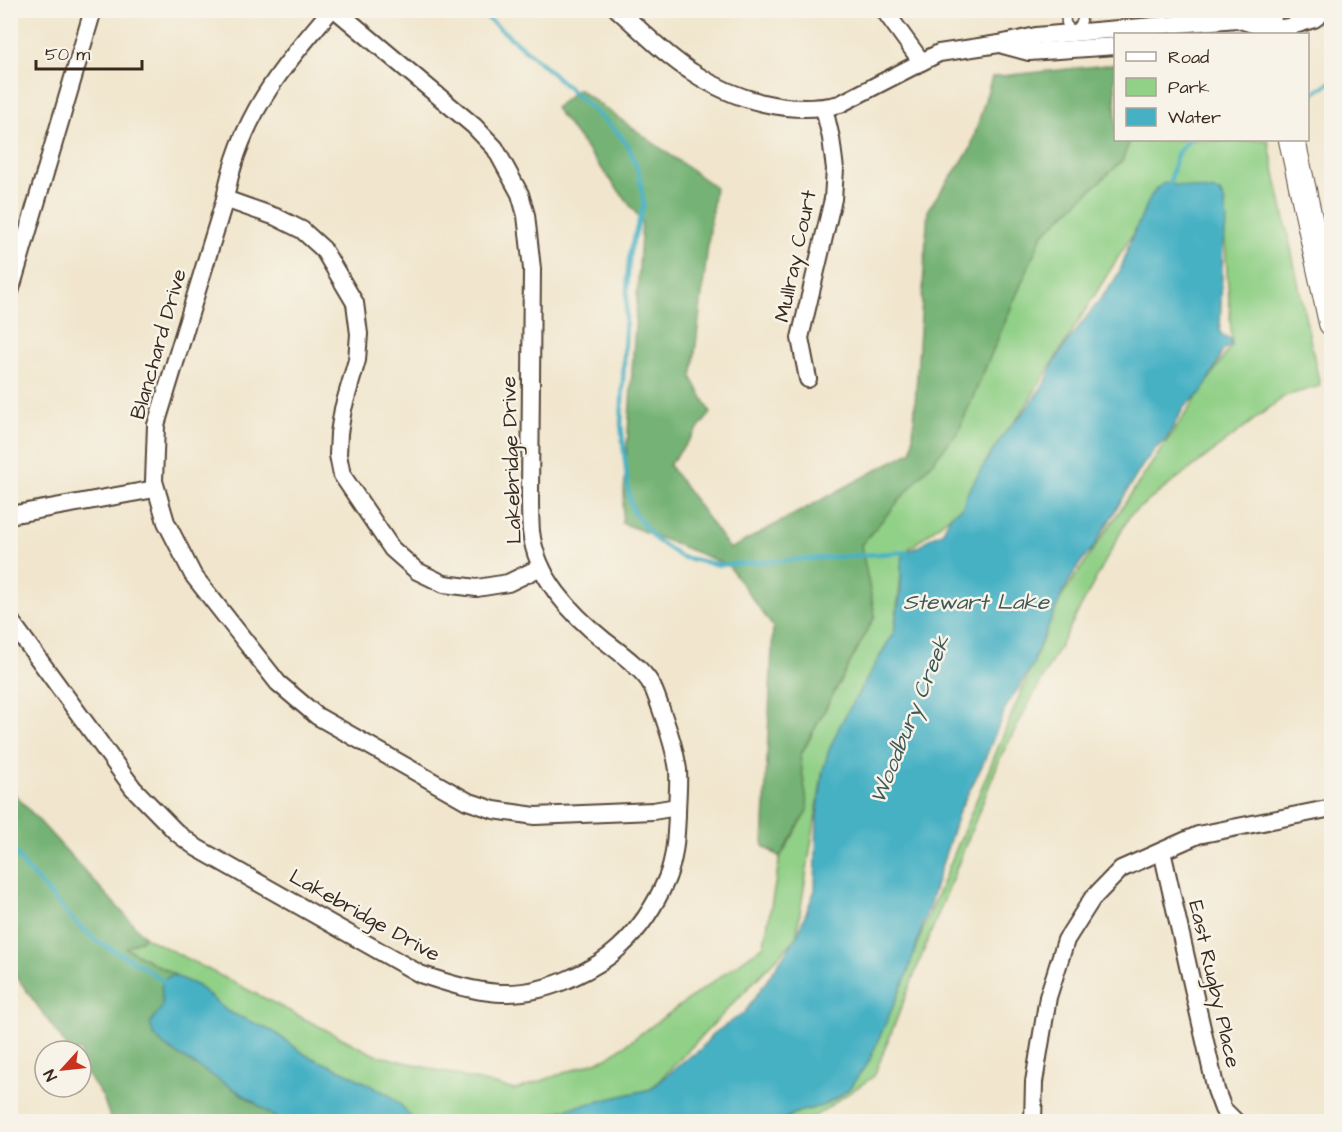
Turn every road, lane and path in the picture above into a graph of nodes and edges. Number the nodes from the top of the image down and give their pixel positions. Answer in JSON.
{"nodes":[{"id":1,"x":93,"y":10,"type":"edge"},
{"id":2,"x":331,"y":10,"type":"edge"},
{"id":3,"x":336,"y":10,"type":"edge"},
{"id":4,"x":618,"y":10,"type":"edge"},
{"id":5,"x":884,"y":10,"type":"edge"},
{"id":6,"x":1065,"y":10,"type":"edge"},
{"id":7,"x":1081,"y":10,"type":"edge"},
{"id":8,"x":1326,"y":10,"type":"edge"},
{"id":9,"x":1265,"y":27,"type":"edge"},
{"id":10,"x":1133,"y":33,"type":"edge"},
{"id":11,"x":1114,"y":36,"type":"edge"},
{"id":12,"x":1074,"y":41,"type":"junction"},
{"id":13,"x":1114,"y":46,"type":"edge"},
{"id":14,"x":921,"y":61,"type":"junction"},
{"id":15,"x":824,"y":108,"type":"junction"},
{"id":16,"x":1292,"y":141,"type":"edge"},
{"id":17,"x":225,"y":198,"type":"junction"},
{"id":18,"x":10,"y":292,"type":"edge"},
{"id":19,"x":1332,"y":323,"type":"edge"},
{"id":20,"x":808,"y":379,"type":"dead end"},
{"id":21,"x":155,"y":489,"type":"junction"},
{"id":22,"x":10,"y":515,"type":"edge"},
{"id":23,"x":541,"y":567,"type":"junction"},
{"id":24,"x":10,"y":620,"type":"edge"},
{"id":25,"x":677,"y":807,"type":"junction"},
{"id":26,"x":1332,"y":808,"type":"edge"},
{"id":27,"x":1162,"y":850,"type":"junction"},
{"id":28,"x":1033,"y":1122,"type":"edge"},
{"id":29,"x":1236,"y":1122,"type":"edge"}],
"edges":[{"from":1,"to":18,"type":"street"},
{"from":2,"to":17,"type":"street","name":"Blanchard Drive"},
{"from":3,"to":23,"type":"street","name":"Lakebridge Drive"},
{"from":4,"to":15,"type":"street"},
{"from":5,"to":14,"type":"street"},
{"from":6,"to":12,"type":"lane"},
{"from":7,"to":12,"type":"lane"},
{"from":8,"to":9,"type":"street"},
{"from":9,"to":10,"type":"street"},
{"from":11,"to":12,"type":"street"},
{"from":12,"to":13,"type":"street"},
{"from":12,"to":14,"type":"street"},
{"from":14,"to":15,"type":"street"},
{"from":15,"to":20,"type":"street","name":"Mullray Court"},
{"from":16,"to":19,"type":"main road"},
{"from":17,"to":21,"type":"street","name":"Blanchard Drive"},
{"from":17,"to":23,"type":"street"},
{"from":21,"to":22,"type":"street"},
{"from":21,"to":25,"type":"street","name":"Blanchard Drive"},
{"from":23,"to":25,"type":"street","name":"Lakebridge Drive"},
{"from":24,"to":25,"type":"street","name":"Lakebridge Drive"},
{"from":26,"to":27,"type":"street"},
{"from":27,"to":28,"type":"street"},
{"from":27,"to":29,"type":"street","name":"East Rugby Place"}]}
